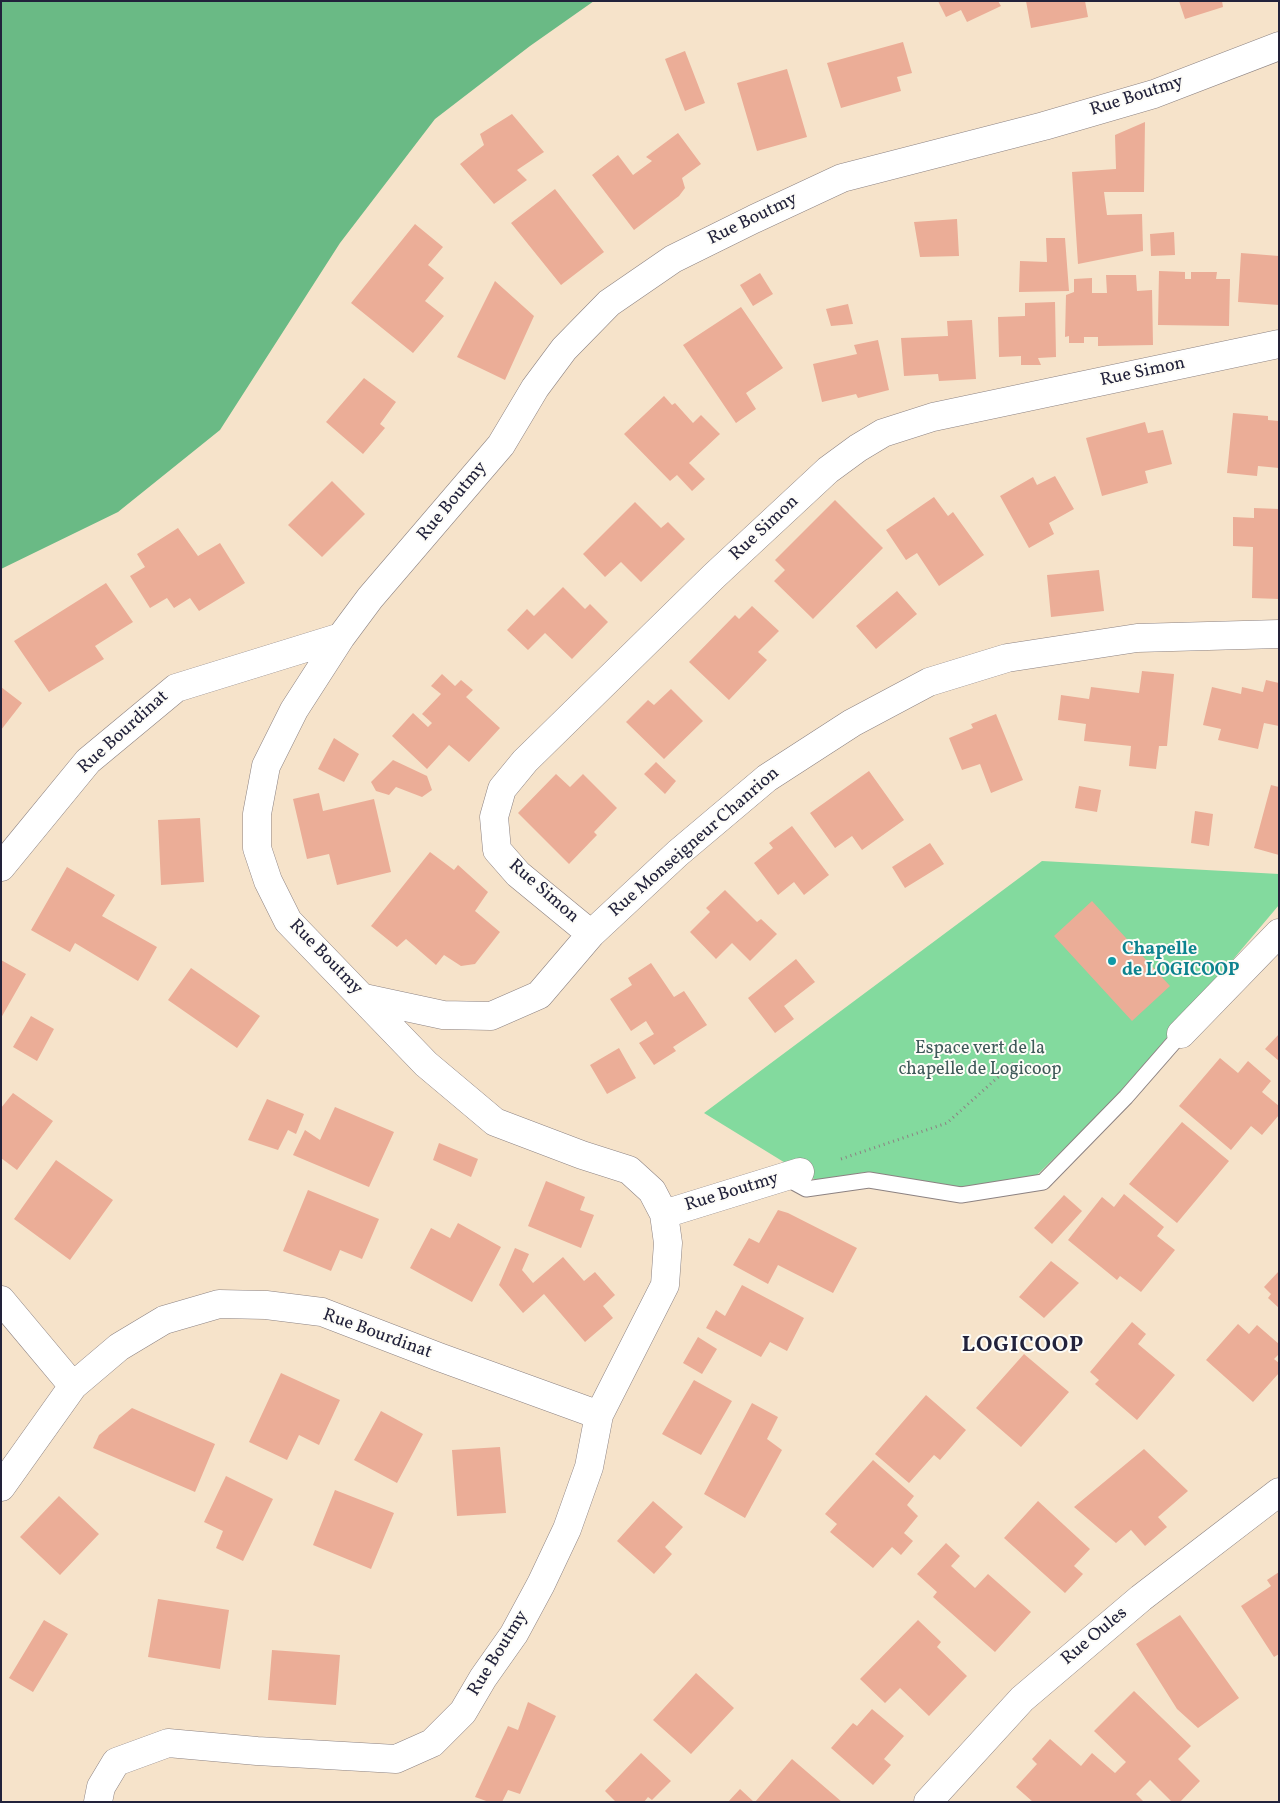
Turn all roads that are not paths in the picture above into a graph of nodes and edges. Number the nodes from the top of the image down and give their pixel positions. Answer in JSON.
{"nodes":[{"id":1,"x":1279,"y":46,"type":"edge"},
{"id":2,"x":1279,"y":344,"type":"edge"},
{"id":3,"x":1279,"y":634,"type":"edge"},
{"id":4,"x":341,"y":637,"type":"junction"},
{"id":5,"x":1,"y":867,"type":"edge"},
{"id":6,"x":1279,"y":933,"type":"edge"},
{"id":7,"x":590,"y":934,"type":"junction"},
{"id":8,"x":364,"y":998,"type":"junction"},
{"id":9,"x":1181,"y":1034,"type":"joint"},
{"id":10,"x":792,"y":1175,"type":"joint"},
{"id":11,"x":664,"y":1214,"type":"junction"},
{"id":12,"x":1,"y":1300,"type":"edge"},
{"id":13,"x":73,"y":1386,"type":"junction"},
{"id":14,"x":599,"y":1414,"type":"junction"},
{"id":15,"x":1,"y":1486,"type":"edge"},
{"id":16,"x":1279,"y":1492,"type":"edge"},
{"id":17,"x":98,"y":1802,"type":"edge"},
{"id":18,"x":928,"y":1802,"type":"edge"}],
"edges":[{"from":1,"to":4,"type":"street","name":"Rue Boutmy"},
{"from":2,"to":7,"type":"street","name":"Rue Simon"},
{"from":3,"to":7,"type":"street","name":"Rue Monseigneur Chanrion"},
{"from":4,"to":5,"type":"street","name":"Rue Bourdinat"},
{"from":4,"to":8,"type":"street","name":"Rue Boutmy"},
{"from":6,"to":9,"type":"street"},
{"from":7,"to":8,"type":"street","name":"Rue Monseigneur Chanrion"},
{"from":8,"to":11,"type":"street","name":"Rue Boutmy"},
{"from":9,"to":10,"type":"lane"},
{"from":10,"to":11,"type":"street","name":"Rue Boutmy"},
{"from":11,"to":14,"type":"street","name":"Rue Boutmy"},
{"from":12,"to":13,"type":"street"},
{"from":13,"to":14,"type":"street","name":"Rue Bourdinat"},
{"from":13,"to":15,"type":"street","name":"Rue Bourdinat"},
{"from":14,"to":17,"type":"street","name":"Rue Boutmy"},
{"from":16,"to":18,"type":"street","name":"Rue Oules"}]}
